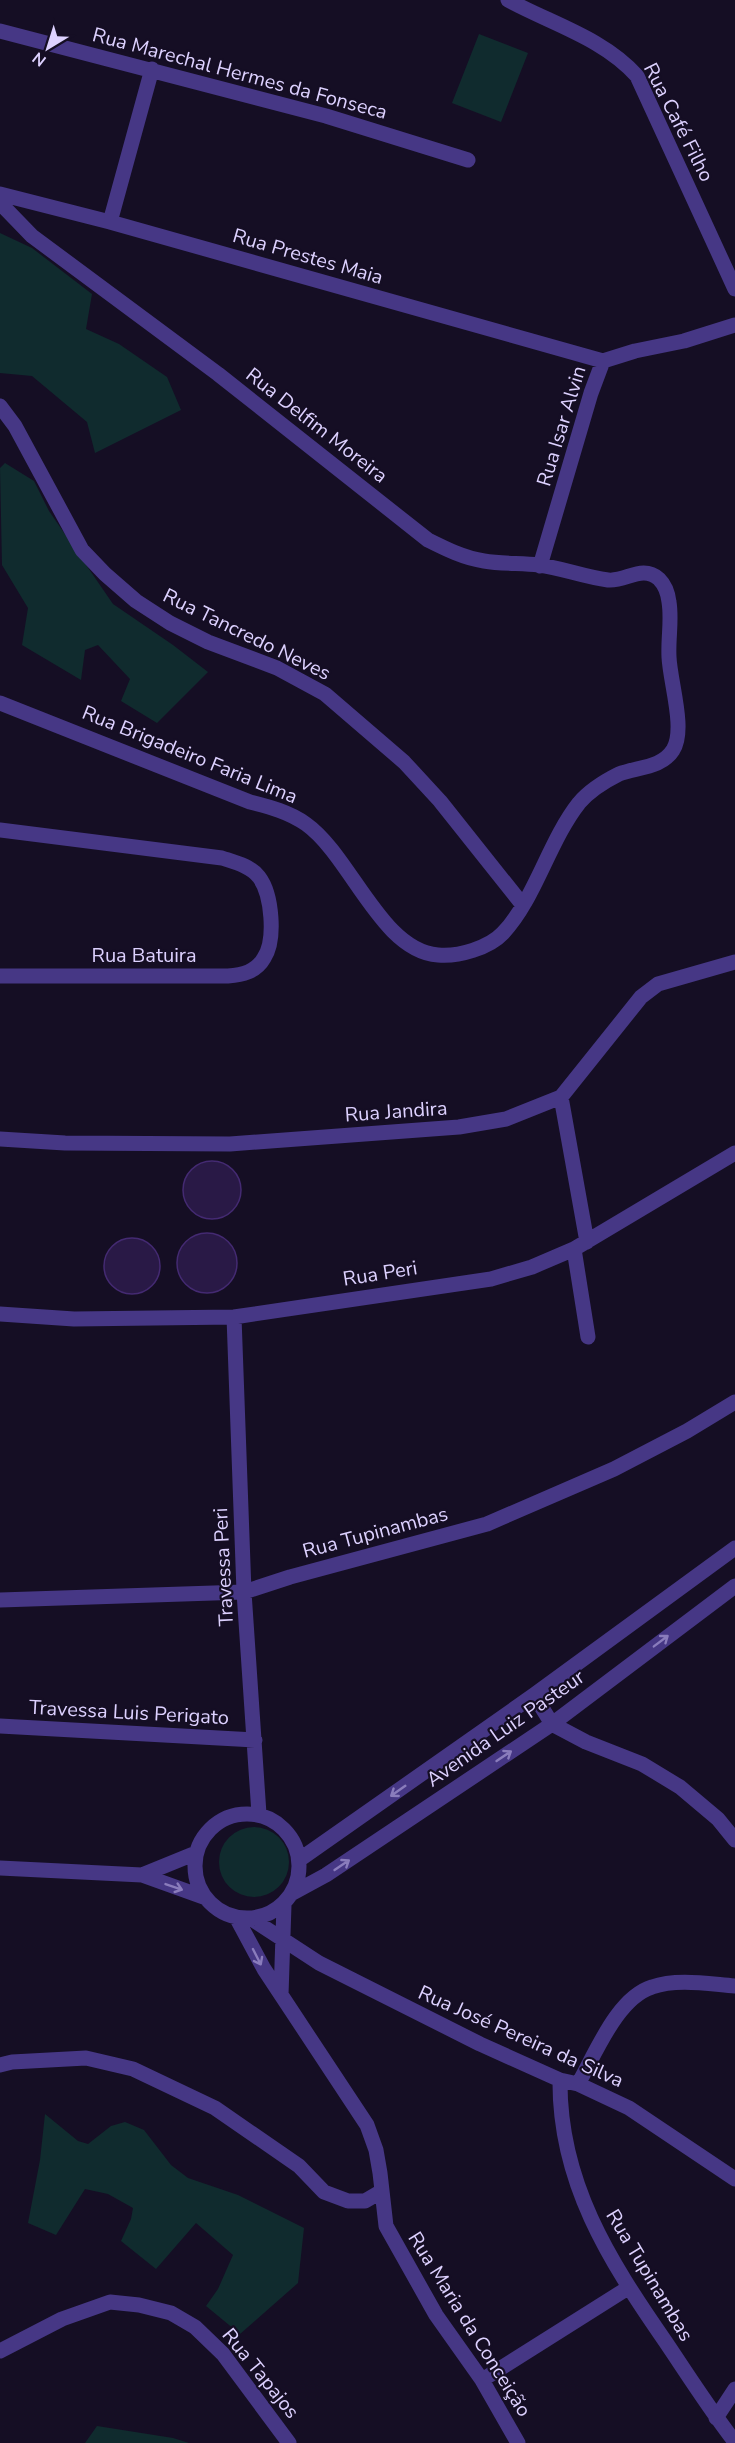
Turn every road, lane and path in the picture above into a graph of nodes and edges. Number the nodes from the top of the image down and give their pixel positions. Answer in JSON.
{"nodes":[{"id":1,"x":508,"y":0,"type":"edge"},
{"id":2,"x":0,"y":31,"type":"edge"},
{"id":3,"x":152,"y":69,"type":"junction"},
{"id":4,"x":468,"y":160,"type":"dead end"},
{"id":5,"x":0,"y":194,"type":"edge"},
{"id":6,"x":0,"y":203,"type":"edge"},
{"id":7,"x":110,"y":222,"type":"junction"},
{"id":8,"x":735,"y":289,"type":"edge"},
{"id":9,"x":735,"y":325,"type":"edge"},
{"id":10,"x":603,"y":361,"type":"junction"},
{"id":11,"x":0,"y":406,"type":"edge"},
{"id":12,"x":540,"y":566,"type":"junction"},
{"id":13,"x":648,"y":572,"type":"joint"},
{"id":14,"x":0,"y":703,"type":"edge"},
{"id":15,"x":0,"y":830,"type":"edge"},
{"id":16,"x":522,"y":904,"type":"junction"},
{"id":17,"x":735,"y":962,"type":"edge"},
{"id":18,"x":0,"y":976,"type":"edge"},
{"id":19,"x":561,"y":1097,"type":"junction"},
{"id":20,"x":0,"y":1139,"type":"edge"},
{"id":21,"x":735,"y":1153,"type":"edge"},
{"id":22,"x":581,"y":1246,"type":"junction"},
{"id":23,"x":0,"y":1314,"type":"edge"},
{"id":24,"x":234,"y":1317,"type":"junction"},
{"id":25,"x":588,"y":1337,"type":"dead end"},
{"id":26,"x":735,"y":1402,"type":"edge"},
{"id":27,"x":735,"y":1548,"type":"edge"},
{"id":28,"x":735,"y":1586,"type":"edge"},
{"id":29,"x":244,"y":1592,"type":"junction"},
{"id":30,"x":0,"y":1600,"type":"edge"},
{"id":31,"x":534,"y":1695,"type":"junction"},
{"id":32,"x":552,"y":1724,"type":"junction"},
{"id":33,"x":0,"y":1726,"type":"edge"},
{"id":34,"x":255,"y":1740,"type":"junction"},
{"id":35,"x":259,"y":1814,"type":"junction"},
{"id":36,"x":735,"y":1840,"type":"edge"},
{"id":37,"x":196,"y":1853,"type":"junction"},
{"id":38,"x":299,"y":1860,"type":"junction"},
{"id":39,"x":0,"y":1868,"type":"edge"},
{"id":40,"x":142,"y":1875,"type":"junction"},
{"id":41,"x":206,"y":1898,"type":"junction"},
{"id":42,"x":288,"y":1900,"type":"junction"},
{"id":43,"x":243,"y":1918,"type":"junction"},
{"id":44,"x":284,"y":1941,"type":"junction"},
{"id":45,"x":735,"y":1986,"type":"edge"},
{"id":46,"x":281,"y":1995,"type":"junction"},
{"id":47,"x":0,"y":2065,"type":"edge"},
{"id":48,"x":560,"y":2080,"type":"junction"},
{"id":49,"x":578,"y":2084,"type":"junction"},
{"id":50,"x":735,"y":2179,"type":"edge"},
{"id":51,"x":382,"y":2191,"type":"junction"},
{"id":52,"x":628,"y":2288,"type":"junction"},
{"id":53,"x":0,"y":2351,"type":"edge"},
{"id":54,"x":482,"y":2380,"type":"junction"},
{"id":55,"x":735,"y":2389,"type":"edge"},
{"id":56,"x":717,"y":2418,"type":"junction"},
{"id":57,"x":735,"y":2442,"type":"edge"},
{"id":58,"x":289,"y":2443,"type":"edge"},
{"id":59,"x":518,"y":2443,"type":"edge"}],
"edges":[{"from":1,"to":8,"type":"street","name":"Rua Café Filho"},
{"from":2,"to":3,"type":"street","name":"Rua Marechal Hermes da Fonseca"},
{"from":3,"to":4,"type":"street","name":"Rua Marechal Hermes da Fonseca"},
{"from":3,"to":7,"type":"street"},
{"from":5,"to":7,"type":"street","name":"Rua Prestes Maia"},
{"from":6,"to":12,"type":"street","name":"Rua Delfim Moreira"},
{"from":7,"to":10,"type":"street","name":"Rua Prestes Maia"},
{"from":9,"to":10,"type":"street","name":"Rua Isar Alvin"},
{"from":10,"to":12,"type":"street","name":"Rua Isar Alvin"},
{"from":11,"to":16,"type":"street","name":"Rua Tancredo Neves"},
{"from":12,"to":13,"type":"street","name":"Rua Delfim Moreira"},
{"from":13,"to":16,"type":"street","name":"Rua Brigadeiro Faria Lima"},
{"from":14,"to":16,"type":"street","name":"Rua Brigadeiro Faria Lima"},
{"from":15,"to":18,"type":"street","name":"Rua Batuira"},
{"from":17,"to":19,"type":"street","name":"Rua Jandira"},
{"from":19,"to":20,"type":"street","name":"Rua Jandira"},
{"from":19,"to":22,"type":"street"},
{"from":21,"to":22,"type":"street","name":"Rua Peri"},
{"from":22,"to":24,"type":"street","name":"Rua Peri"},
{"from":22,"to":25,"type":"street"},
{"from":23,"to":24,"type":"street","name":"Rua Peri"},
{"from":24,"to":29,"type":"street","name":"Travessa Peri"},
{"from":26,"to":29,"type":"street","name":"Rua Tupinambas"},
{"from":27,"to":31,"type":"street","name":"Avenida Luiz Pasteur"},
{"from":32,"to":28,"type":"street","name":"Avenida Luiz Pasteur","one_way":true},
{"from":29,"to":30,"type":"street","name":"Rua Tupinambas"},
{"from":29,"to":34,"type":"street","name":"Travessa Peri"},
{"from":31,"to":32,"type":"street"},
{"from":31,"to":38,"type":"street","name":"Avenida Luiz Pasteur","one_way":true},
{"from":32,"to":36,"type":"street"},
{"from":42,"to":32,"type":"street","name":"Avenida Luiz Pasteur","one_way":true},
{"from":33,"to":34,"type":"street","name":"Travessa Luis Perigato"},
{"from":34,"to":35,"type":"street","name":"Travessa Peri"},
{"from":35,"to":37,"type":"street"},
{"from":35,"to":38,"type":"street"},
{"from":37,"to":40,"type":"street"},
{"from":37,"to":41,"type":"street"},
{"from":38,"to":42,"type":"street"},
{"from":39,"to":40,"type":"street"},
{"from":40,"to":41,"type":"street","one_way":true},
{"from":41,"to":43,"type":"street"},
{"from":42,"to":43,"type":"street"},
{"from":42,"to":44,"type":"street"},
{"from":43,"to":44,"type":"street","name":"Rua José Pereira da Silva"},
{"from":43,"to":46,"type":"street","name":"Rua Maria da Conceição","one_way":true},
{"from":44,"to":46,"type":"street"},
{"from":44,"to":48,"type":"street","name":"Rua José Pereira da Silva"},
{"from":45,"to":49,"type":"street"},
{"from":46,"to":51,"type":"street","name":"Rua Maria da Conceição"},
{"from":47,"to":51,"type":"street"},
{"from":48,"to":49,"type":"street","name":"Rua José Pereira da Silva"},
{"from":48,"to":52,"type":"street","name":"Rua Tupinambas"},
{"from":49,"to":50,"type":"street","name":"Rua José Pereira da Silva"},
{"from":51,"to":54,"type":"street","name":"Rua Maria da Conceição"},
{"from":52,"to":54,"type":"street"},
{"from":52,"to":56,"type":"street","name":"Rua Tupinambas"},
{"from":53,"to":58,"type":"street","name":"Rua Tapajos"},
{"from":54,"to":59,"type":"street","name":"Rua Maria da Conceição"},
{"from":55,"to":56,"type":"street"},
{"from":56,"to":57,"type":"street","name":"Rua Tupinambas"}]}
